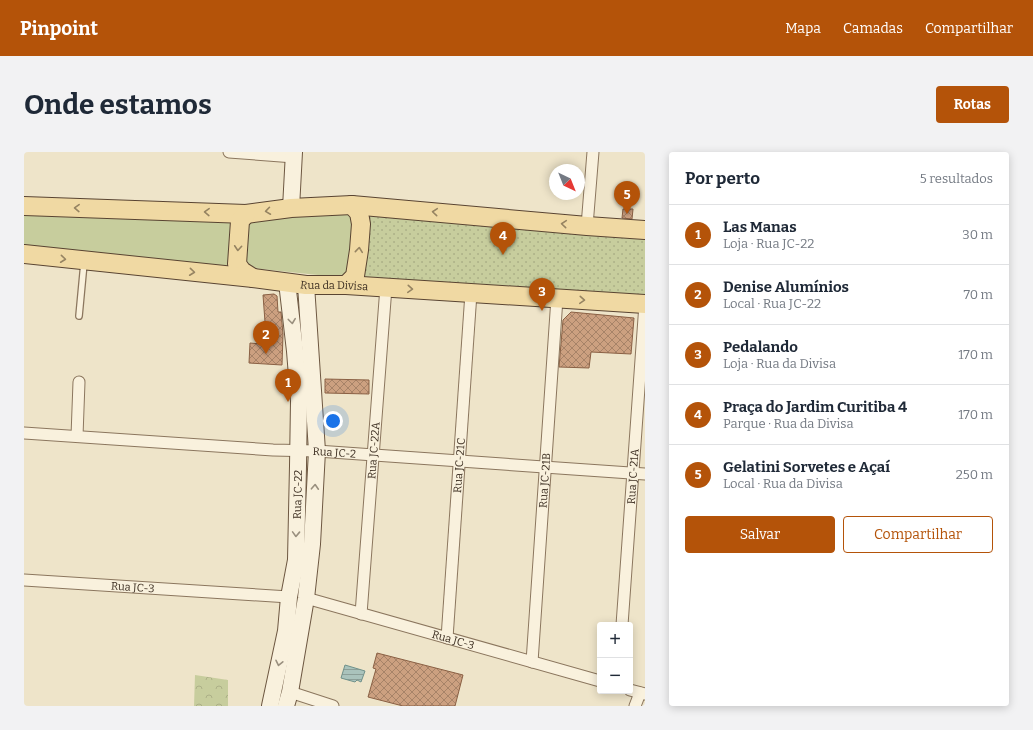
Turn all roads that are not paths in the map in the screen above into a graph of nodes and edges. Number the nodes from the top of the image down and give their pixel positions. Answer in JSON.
{"nodes":[{"id":1,"x":229,"y":152,"type":"edge"},
{"id":2,"x":593,"y":152,"type":"edge"},
{"id":3,"x":294,"y":154,"type":"edge"},
{"id":4,"x":352,"y":205,"type":"junction"},
{"id":5,"x":24,"y":206,"type":"edge"},
{"id":6,"x":291,"y":208,"type":"junction"},
{"id":7,"x":246,"y":214,"type":"junction"},
{"id":8,"x":587,"y":226,"type":"junction"},
{"id":9,"x":645,"y":230,"type":"edge"},
{"id":10,"x":24,"y":256,"type":"edge"},
{"id":11,"x":85,"y":261,"type":"junction"},
{"id":12,"x":253,"y":278,"type":"junction"},
{"id":13,"x":287,"y":282,"type":"junction"},
{"id":14,"x":306,"y":285,"type":"junction"},
{"id":15,"x":346,"y":285,"type":"junction"},
{"id":16,"x":386,"y":288,"type":"junction"},
{"id":17,"x":471,"y":293,"type":"junction"},
{"id":18,"x":557,"y":298,"type":"junction"},
{"id":19,"x":645,"y":304,"type":"edge"},
{"id":20,"x":79,"y":316,"type":"dead end"},
{"id":21,"x":79,"y":382,"type":"dead end"},
{"id":22,"x":24,"y":433,"type":"edge"},
{"id":23,"x":77,"y":436,"type":"junction"},
{"id":24,"x":298,"y":450,"type":"junction"},
{"id":25,"x":317,"y":451,"type":"junction"},
{"id":26,"x":373,"y":455,"type":"junction"},
{"id":27,"x":459,"y":461,"type":"junction"},
{"id":28,"x":546,"y":467,"type":"junction"},
{"id":29,"x":633,"y":473,"type":"junction"},
{"id":30,"x":645,"y":474,"type":"edge"},
{"id":31,"x":24,"y":580,"type":"edge"},
{"id":32,"x":289,"y":597,"type":"junction"},
{"id":33,"x":306,"y":598,"type":"junction"},
{"id":34,"x":361,"y":614,"type":"junction"},
{"id":35,"x":622,"y":622,"type":"edge"},
{"id":36,"x":447,"y":638,"type":"junction"},
{"id":37,"x":532,"y":662,"type":"junction"},
{"id":38,"x":597,"y":680,"type":"edge"},
{"id":39,"x":638,"y":692,"type":"edge"},
{"id":40,"x":288,"y":699,"type":"edge"},
{"id":41,"x":270,"y":706,"type":"edge"},
{"id":42,"x":333,"y":706,"type":"edge"},
{"id":43,"x":635,"y":706,"type":"edge"}],
"edges":[{"from":1,"to":3,"type":"street"},
{"from":2,"to":8,"type":"street"},
{"from":3,"to":6,"type":"main road"},
{"from":4,"to":6,"type":"main road"},
{"from":8,"to":4,"type":"main road","one_way":true},
{"from":15,"to":4,"type":"main road","one_way":true},
{"from":7,"to":5,"type":"main road","one_way":true},
{"from":6,"to":7,"type":"main road","one_way":true},
{"from":7,"to":12,"type":"main road","one_way":true},
{"from":8,"to":9,"type":"main road"},
{"from":10,"to":11,"type":"main road","name":"Rua da Divisa","one_way":true},
{"from":11,"to":12,"type":"main road","name":"Rua da Divisa","one_way":true},
{"from":11,"to":20,"type":"lane"},
{"from":12,"to":13,"type":"main road","name":"Rua da Divisa"},
{"from":13,"to":14,"type":"main road","name":"Rua da Divisa"},
{"from":13,"to":24,"type":"main road","name":"Rua JC-22","one_way":true},
{"from":14,"to":15,"type":"main road","name":"Rua da Divisa"},
{"from":14,"to":25,"type":"main road","name":"Rua JC-22"},
{"from":15,"to":16,"type":"main road","name":"Rua da Divisa"},
{"from":16,"to":17,"type":"main road","name":"Rua da Divisa","one_way":true},
{"from":16,"to":26,"type":"street","name":"Rua JC-22A"},
{"from":17,"to":18,"type":"main road","name":"Rua da Divisa"},
{"from":17,"to":27,"type":"street","name":"Rua JC-21C"},
{"from":18,"to":19,"type":"main road","name":"Rua da Divisa","one_way":true},
{"from":18,"to":28,"type":"street","name":"Rua JC-21B"},
{"from":19,"to":29,"type":"street","name":"Rua JC-21A"},
{"from":21,"to":23,"type":"street"},
{"from":22,"to":23,"type":"street","name":"Rua JC-2"},
{"from":23,"to":24,"type":"street","name":"Rua JC-2"},
{"from":24,"to":25,"type":"street","name":"Rua JC-2"},
{"from":24,"to":32,"type":"main road","name":"Rua JC-22","one_way":true},
{"from":25,"to":26,"type":"street","name":"Rua JC-2"},
{"from":33,"to":25,"type":"main road","name":"Rua JC-22","one_way":true},
{"from":26,"to":27,"type":"street","name":"Rua JC-2"},
{"from":26,"to":34,"type":"street","name":"Rua JC-22A"},
{"from":27,"to":28,"type":"street","name":"Rua JC-2"},
{"from":27,"to":36,"type":"street","name":"Rua JC-21C"},
{"from":28,"to":29,"type":"street","name":"Rua JC-2"},
{"from":28,"to":37,"type":"street","name":"Rua JC-21B"},
{"from":29,"to":30,"type":"street","name":"Rua JC-2"},
{"from":29,"to":35,"type":"street","name":"Rua JC-21A"},
{"from":31,"to":32,"type":"street","name":"Rua JC-3"},
{"from":32,"to":41,"type":"main road","name":"Rua JC-22","one_way":true},
{"from":33,"to":34,"type":"street","name":"Rua JC-3"},
{"from":33,"to":40,"type":"main road","name":"Rua JC-22"},
{"from":34,"to":36,"type":"street","name":"Rua JC-3"},
{"from":36,"to":37,"type":"street","name":"Rua JC-3"},
{"from":37,"to":38,"type":"street","name":"Rua JC-3"},
{"from":39,"to":43,"type":"street"},
{"from":40,"to":42,"type":"street"}]}
